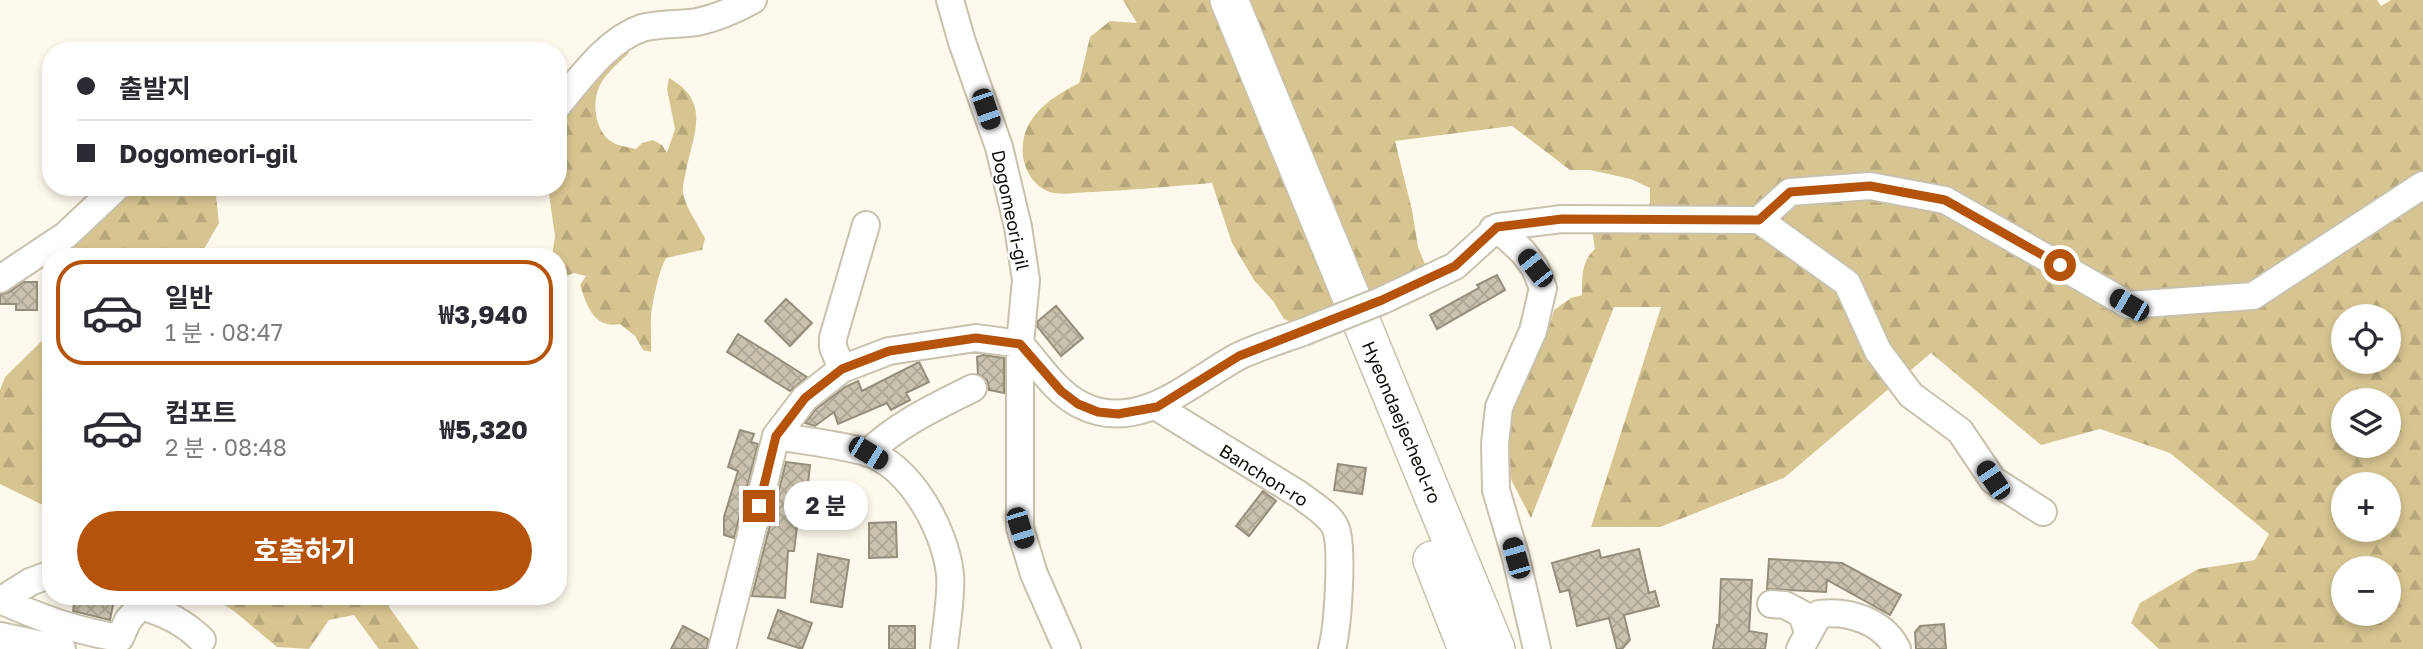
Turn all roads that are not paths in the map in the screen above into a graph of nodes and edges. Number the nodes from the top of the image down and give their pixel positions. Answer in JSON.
{"nodes":[{"id":1,"x":753,"y":0,"type":"edge"},
{"id":2,"x":950,"y":0,"type":"edge"},
{"id":3,"x":1209,"y":0,"type":"edge"},
{"id":4,"x":1229,"y":0,"type":"edge"},
{"id":5,"x":567,"y":95,"type":"edge"},
{"id":6,"x":2423,"y":185,"type":"edge"},
{"id":7,"x":107,"y":196,"type":"edge"},
{"id":8,"x":1759,"y":220,"type":"junction"},
{"id":9,"x":866,"y":225,"type":"dead end"},
{"id":10,"x":1493,"y":229,"type":"junction"},
{"id":11,"x":46,"y":248,"type":"edge"},
{"id":12,"x":42,"y":251,"type":"edge"},
{"id":13,"x":0,"y":279,"type":"edge"},
{"id":14,"x":1020,"y":344,"type":"junction"},
{"id":15,"x":842,"y":369,"type":"junction"},
{"id":16,"x":972,"y":388,"type":"dead end"},
{"id":17,"x":1157,"y":407,"type":"junction"},
{"id":18,"x":776,"y":436,"type":"junction"},
{"id":19,"x":868,"y":453,"type":"junction"},
{"id":20,"x":2043,"y":512,"type":"dead end"},
{"id":21,"x":42,"y":577,"type":"edge"},
{"id":22,"x":0,"y":601,"type":"edge"},
{"id":23,"x":1771,"y":604,"type":"dead end"},
{"id":24,"x":0,"y":636,"type":"edge"},
{"id":25,"x":202,"y":640,"type":"dead end"},
{"id":26,"x":1804,"y":641,"type":"edge"},
{"id":27,"x":62,"y":649,"type":"edge"},
{"id":28,"x":722,"y":649,"type":"edge"},
{"id":29,"x":944,"y":649,"type":"edge"},
{"id":30,"x":1067,"y":649,"type":"edge"},
{"id":31,"x":1332,"y":649,"type":"edge"},
{"id":32,"x":1468,"y":649,"type":"edge"},
{"id":33,"x":1496,"y":649,"type":"edge"},
{"id":34,"x":1537,"y":649,"type":"edge"},
{"id":35,"x":1897,"y":649,"type":"edge"}],
"edges":[{"from":1,"to":5,"type":"street"},
{"from":2,"to":14,"type":"street","name":"Dogomeori-gil"},
{"from":3,"to":32,"type":"highway","name":"Hyeondaejecheol-ro"},
{"from":4,"to":33,"type":"highway","name":"Hyeondaejecheol-ro"},
{"from":6,"to":8,"type":"street"},
{"from":7,"to":11,"type":"street"},
{"from":8,"to":10,"type":"street"},
{"from":8,"to":20,"type":"street"},
{"from":9,"to":15,"type":"street"},
{"from":10,"to":17,"type":"street","bridge":true},
{"from":10,"to":34,"type":"street"},
{"from":12,"to":13,"type":"street"},
{"from":14,"to":15,"type":"street"},
{"from":14,"to":17,"type":"street"},
{"from":14,"to":30,"type":"street"},
{"from":15,"to":18,"type":"street"},
{"from":16,"to":19,"type":"street"},
{"from":17,"to":31,"type":"street","name":"Banchon-ro"},
{"from":18,"to":19,"type":"street"},
{"from":18,"to":28,"type":"street"},
{"from":19,"to":29,"type":"street"},
{"from":21,"to":22,"type":"street"},
{"from":22,"to":25,"type":"street"},
{"from":23,"to":26,"type":"street"},
{"from":24,"to":27,"type":"street"},
{"from":26,"to":35,"type":"street"}]}
